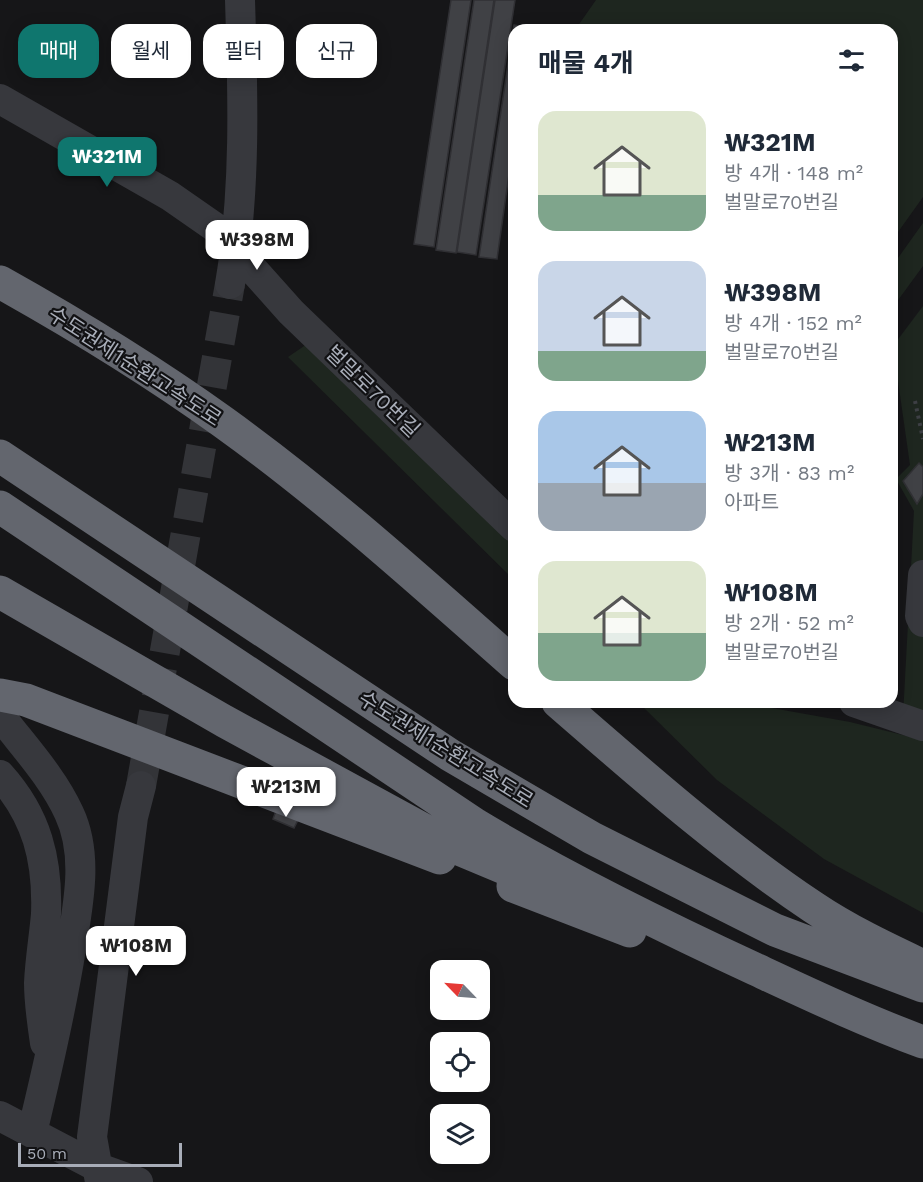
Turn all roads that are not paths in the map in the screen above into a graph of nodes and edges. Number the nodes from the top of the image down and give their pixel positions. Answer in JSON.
{"nodes":[{"id":1,"x":240,"y":0,"type":"edge"},
{"id":2,"x":0,"y":99,"type":"edge"},
{"id":3,"x":236,"y":251,"type":"junction"},
{"id":4,"x":0,"y":282,"type":"edge"},
{"id":5,"x":230,"y":284,"type":"tunnel mouth"},
{"id":6,"x":0,"y":456,"type":"edge"},
{"id":7,"x":0,"y":507,"type":"edge"},
{"id":8,"x":508,"y":521,"type":"edge"},
{"id":9,"x":923,"y":574,"type":"edge"},
{"id":10,"x":0,"y":592,"type":"edge"},
{"id":11,"x":923,"y":622,"type":"edge"},
{"id":12,"x":508,"y":659,"type":"edge"},
{"id":13,"x":0,"y":695,"type":"edge"},
{"id":14,"x":565,"y":708,"type":"edge"},
{"id":15,"x":871,"y":708,"type":"edge"},
{"id":16,"x":0,"y":718,"type":"edge"},
{"id":17,"x":923,"y":726,"type":"edge"},
{"id":18,"x":0,"y":775,"type":"edge"},
{"id":19,"x":141,"y":786,"type":"tunnel mouth"},
{"id":20,"x":923,"y":966,"type":"edge"},
{"id":21,"x":923,"y":986,"type":"edge"},
{"id":22,"x":870,"y":1022,"type":"junction"},
{"id":23,"x":923,"y":1042,"type":"edge"},
{"id":24,"x":48,"y":1066,"type":"junction"},
{"id":25,"x":0,"y":1116,"type":"edge"},
{"id":26,"x":32,"y":1133,"type":"junction"},
{"id":27,"x":100,"y":1175,"type":"edge"},
{"id":28,"x":138,"y":1182,"type":"edge"}],
"edges":[{"from":1,"to":3,"type":"street"},
{"from":2,"to":3,"type":"street","name":"벌말로70번길"},
{"from":3,"to":5,"type":"street"},
{"from":3,"to":8,"type":"street","name":"벌말로70번길"},
{"from":4,"to":12,"type":"highway","name":"수도권제1순환고속도로"},
{"from":6,"to":21,"type":"highway","name":"수도권제1순환고속도로"},
{"from":7,"to":22,"type":"highway","name":"수도권제1순환고속도로"},
{"from":9,"to":11,"type":"street"},
{"from":10,"to":22,"type":"highway","name":"수도권제1순환고속도로"},
{"from":13,"to":22,"type":"highway"},
{"from":14,"to":20,"type":"highway"},
{"from":15,"to":17,"type":"street"},
{"from":16,"to":24,"type":"street"},
{"from":18,"to":24,"type":"street"},
{"from":19,"to":27,"type":"street"},
{"from":22,"to":23,"type":"highway","name":"수도권제1순환고속도로"},
{"from":24,"to":26,"type":"street"},
{"from":25,"to":26,"type":"street"},
{"from":26,"to":27,"type":"street"},
{"from":27,"to":28,"type":"street"}]}
